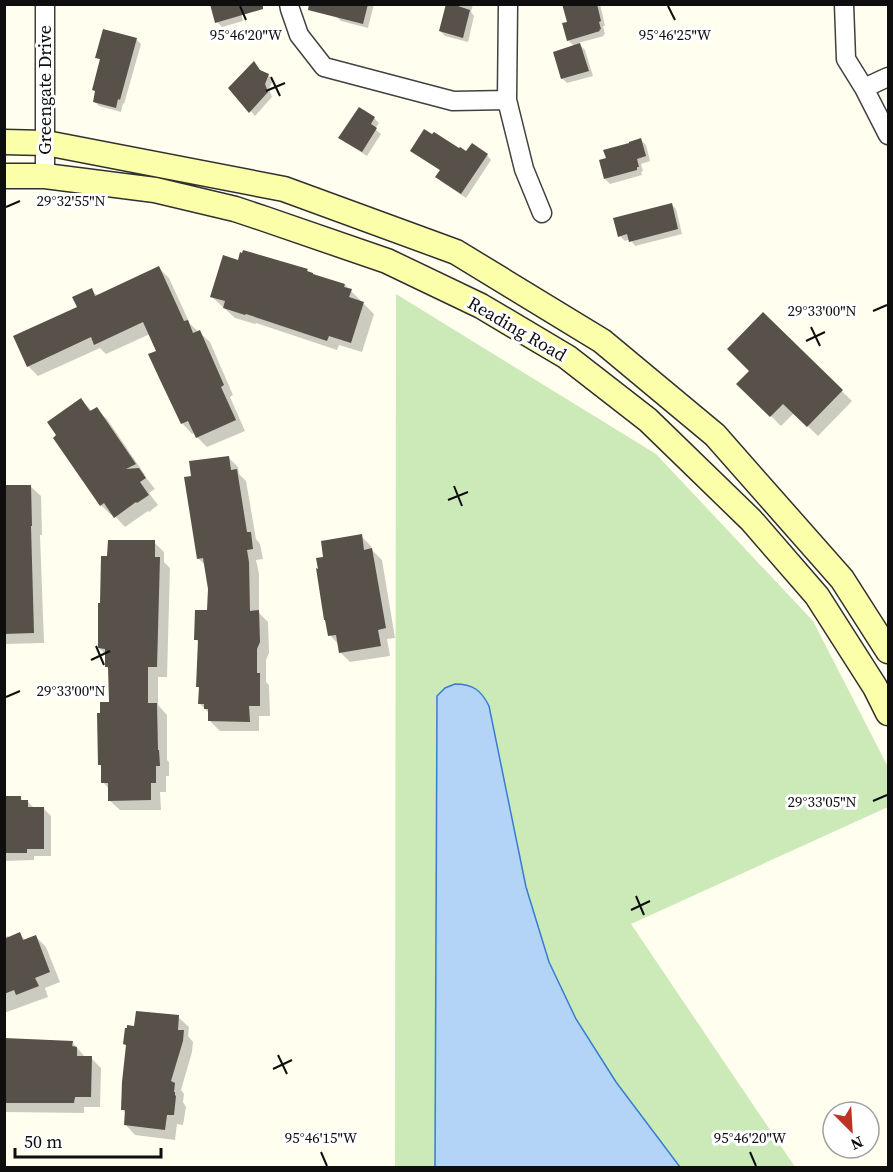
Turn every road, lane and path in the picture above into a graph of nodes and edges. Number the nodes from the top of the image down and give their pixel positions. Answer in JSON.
{"nodes":[{"id":1,"x":45,"y":4,"type":"edge"},
{"id":2,"x":289,"y":4,"type":"edge"},
{"id":3,"x":508,"y":4,"type":"edge"},
{"id":4,"x":844,"y":4,"type":"edge"},
{"id":5,"x":888,"y":77,"type":"edge"},
{"id":6,"x":864,"y":88,"type":"junction"},
{"id":7,"x":507,"y":100,"type":"junction"},
{"id":8,"x":888,"y":135,"type":"edge"},
{"id":9,"x":4,"y":142,"type":"edge"},
{"id":10,"x":46,"y":143,"type":"junction"},
{"id":11,"x":4,"y":176,"type":"edge"},
{"id":12,"x":45,"y":176,"type":"junction"},
{"id":13,"x":542,"y":213,"type":"dead end"},
{"id":14,"x":888,"y":651,"type":"edge"},
{"id":15,"x":888,"y":713,"type":"edge"}],
"edges":[{"from":1,"to":10,"type":"street","name":"Greengate Drive"},
{"from":2,"to":7,"type":"street"},
{"from":3,"to":7,"type":"street"},
{"from":4,"to":6,"type":"street"},
{"from":5,"to":6,"type":"street"},
{"from":6,"to":8,"type":"street"},
{"from":7,"to":13,"type":"street"},
{"from":9,"to":10,"type":"main road","name":"Reading Road"},
{"from":10,"to":12,"type":"street","name":"Greengate Drive"},
{"from":10,"to":14,"type":"main road","name":"Reading Road"},
{"from":11,"to":12,"type":"main road","name":"Reading Road"},
{"from":12,"to":15,"type":"main road","name":"Reading Road"}]}
